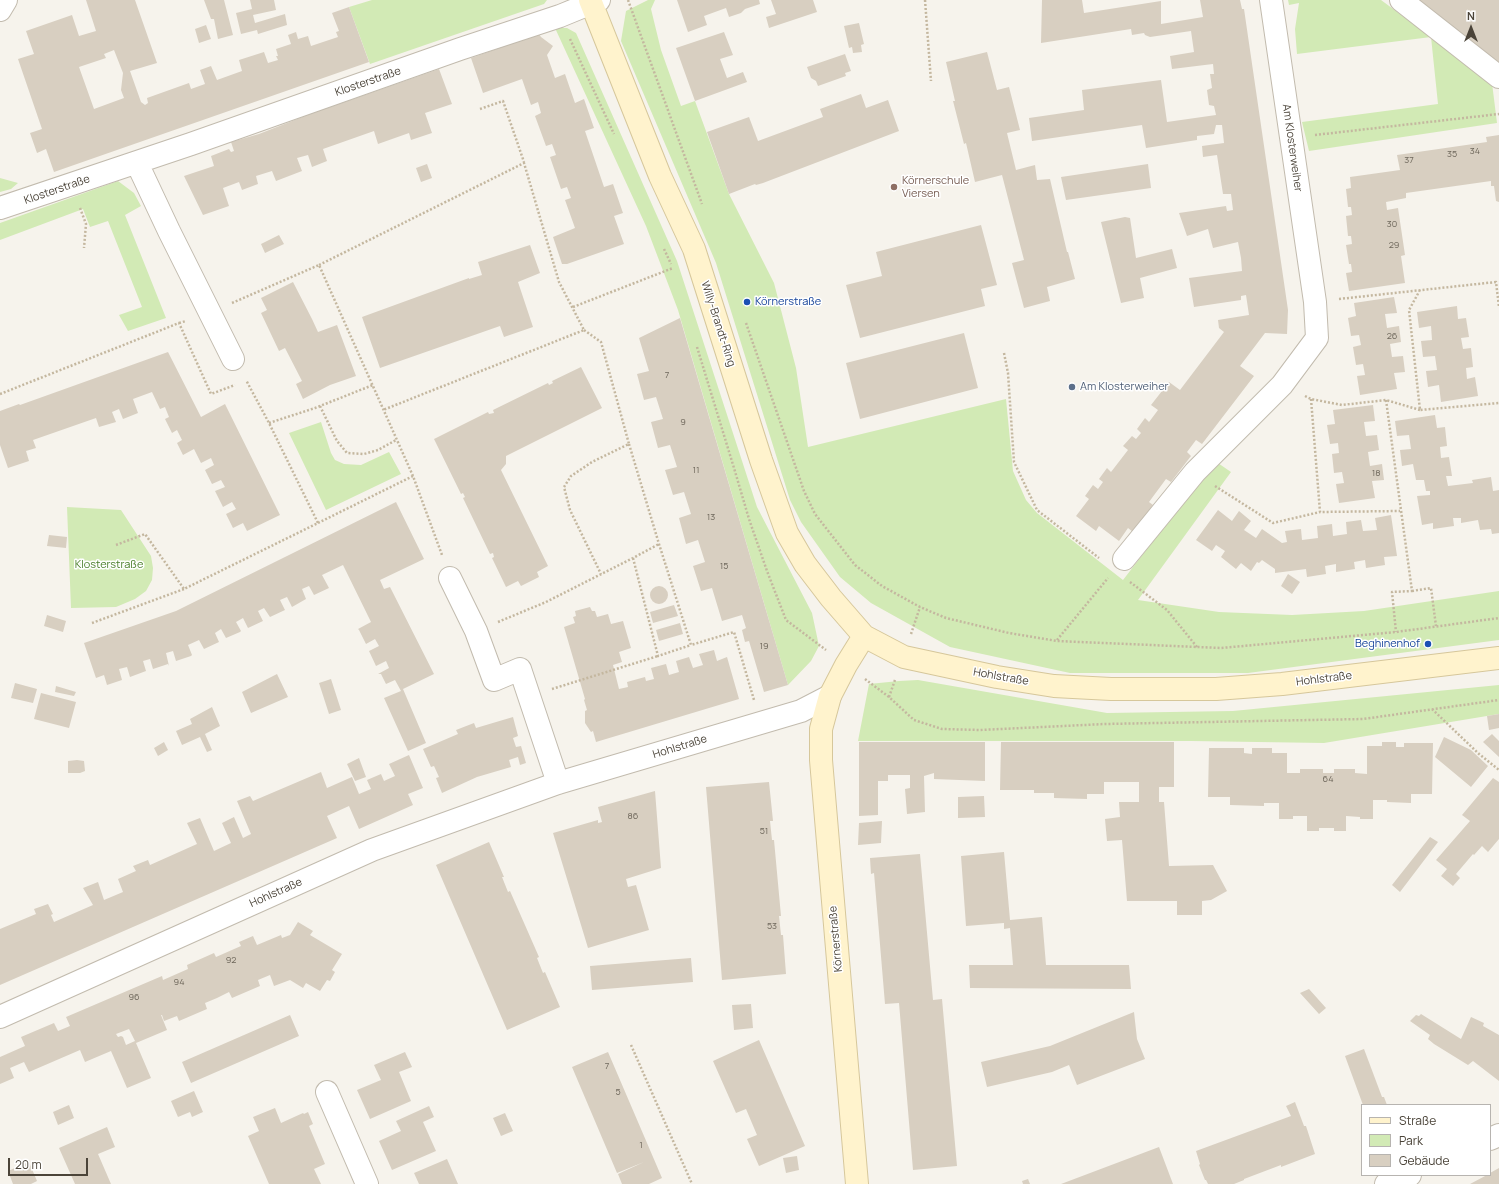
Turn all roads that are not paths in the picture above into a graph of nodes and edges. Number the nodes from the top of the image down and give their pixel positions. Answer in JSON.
{"nodes":[{"id":1,"x":6,"y":0,"type":"edge"},
{"id":2,"x":1271,"y":0,"type":"edge"},
{"id":3,"x":1401,"y":0,"type":"edge"},
{"id":4,"x":593,"y":1,"type":"edge"},
{"id":5,"x":0,"y":10,"type":"edge"},
{"id":6,"x":1499,"y":77,"type":"edge"},
{"id":7,"x":137,"y":163,"type":"junction"},
{"id":8,"x":0,"y":208,"type":"edge"},
{"id":9,"x":233,"y":359,"type":"road end"},
{"id":10,"x":1125,"y":569,"type":"road end"},
{"id":11,"x":450,"y":578,"type":"road end"},
{"id":12,"x":864,"y":636,"type":"junction"},
{"id":13,"x":1499,"y":658,"type":"edge"},
{"id":14,"x":830,"y":696,"type":"junction"},
{"id":15,"x":558,"y":783,"type":"junction"},
{"id":16,"x":0,"y":1017,"type":"edge"},
{"id":17,"x":327,"y":1092,"type":"dead end"},
{"id":18,"x":1407,"y":1176,"type":"edge"},
{"id":19,"x":367,"y":1184,"type":"edge"},
{"id":20,"x":856,"y":1184,"type":"edge"},
{"id":21,"x":1386,"y":1184,"type":"edge"}],
"edges":[{"from":1,"to":5,"type":"street"},
{"from":2,"to":10,"type":"street","name":"Am Klosterweiher"},
{"from":3,"to":6,"type":"street"},
{"from":4,"to":7,"type":"street","name":"Klosterstraße"},
{"from":4,"to":12,"type":"main road","name":"Willy-Brandt-Ring"},
{"from":7,"to":8,"type":"street","name":"Klosterstraße"},
{"from":7,"to":9,"type":"street"},
{"from":11,"to":15,"type":"street"},
{"from":12,"to":13,"type":"main road","name":"Hohlstraße"},
{"from":12,"to":14,"type":"main road"},
{"from":14,"to":15,"type":"street","name":"Hohlstraße"},
{"from":14,"to":20,"type":"main road","name":"Körnerstraße"},
{"from":15,"to":16,"type":"street","name":"Hohlstraße"},
{"from":17,"to":19,"type":"street"},
{"from":18,"to":21,"type":"street"}]}
